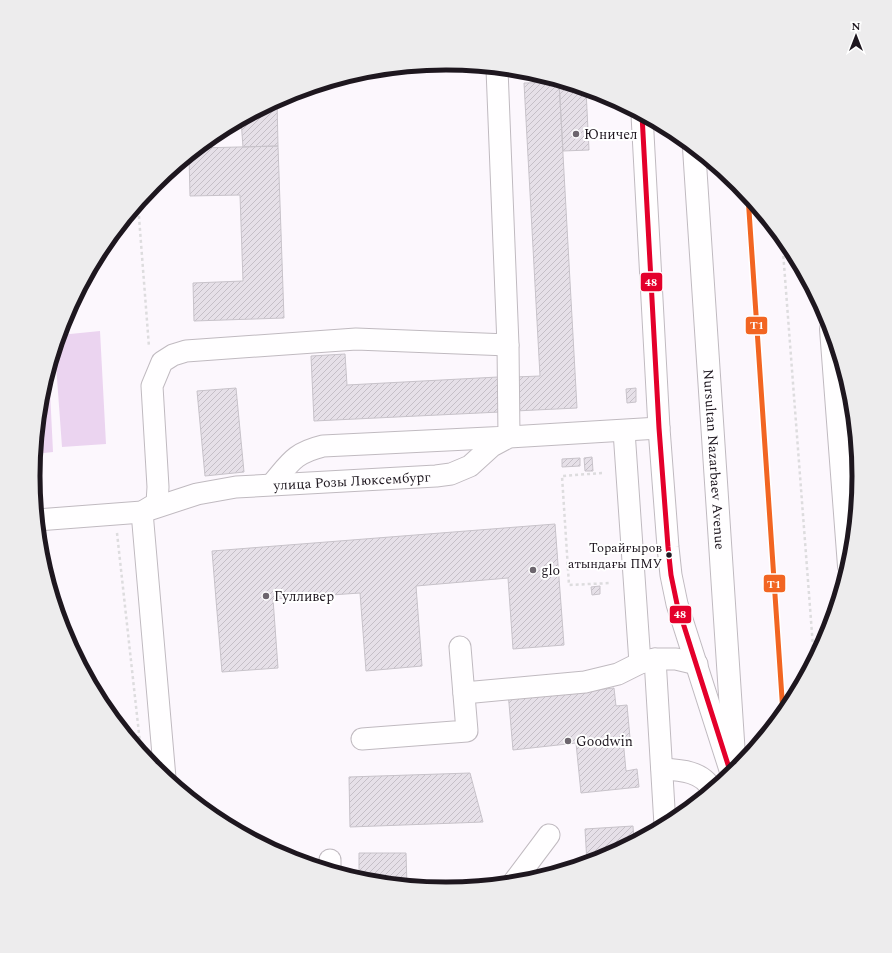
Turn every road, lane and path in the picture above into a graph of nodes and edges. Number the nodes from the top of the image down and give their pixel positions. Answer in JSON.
{"nodes":[{"id":1,"x":497,"y":74,"type":"edge"},
{"id":2,"x":642,"y":121,"type":"edge"},
{"id":3,"x":694,"y":155,"type":"edge"},
{"id":4,"x":139,"y":212,"type":"edge"},
{"id":5,"x":783,"y":249,"type":"edge"},
{"id":6,"x":508,"y":345,"type":"junction"},
{"id":7,"x":150,"y":354,"type":"dead end"},
{"id":8,"x":834,"y":359,"type":"edge"},
{"id":9,"x":659,"y":428,"type":"junction"},
{"id":10,"x":624,"y":431,"type":"junction"},
{"id":11,"x":509,"y":437,"type":"junction"},
{"id":12,"x":602,"y":473,"type":"dead end"},
{"id":13,"x":272,"y":484,"type":"junction"},
{"id":14,"x":850,"y":505,"type":"edge"},
{"id":15,"x":142,"y":512,"type":"junction"},
{"id":16,"x":115,"y":514,"type":"junction"},
{"id":17,"x":42,"y":520,"type":"edge"},
{"id":18,"x":849,"y":524,"type":"edge"},
{"id":19,"x":611,"y":583,"type":"dead end"},
{"id":20,"x":460,"y":647,"type":"dead end"},
{"id":21,"x":813,"y":649,"type":"edge"},
{"id":22,"x":648,"y":661,"type":"junction"},
{"id":23,"x":697,"y":664,"type":"junction"},
{"id":24,"x":464,"y":693,"type":"junction"},
{"id":25,"x":362,"y":739,"type":"dead end"},
{"id":26,"x":140,"y":743,"type":"edge"},
{"id":27,"x":734,"y":762,"type":"edge"},
{"id":28,"x":161,"y":766,"type":"edge"},
{"id":29,"x":662,"y":768,"type":"junction"},
{"id":30,"x":729,"y":768,"type":"edge"},
{"id":31,"x":710,"y":785,"type":"edge"},
{"id":32,"x":665,"y":818,"type":"edge"},
{"id":33,"x":549,"y":836,"type":"dead end"},
{"id":34,"x":518,"y":876,"type":"edge"}],
"edges":[{"from":1,"to":6,"type":"street"},
{"from":2,"to":9,"type":"street"},
{"from":3,"to":27,"type":"main road","name":"Nursultan Nazarbaev Avenue"},
{"from":4,"to":7,"type":"path"},
{"from":5,"to":21,"type":"path"},
{"from":6,"to":11,"type":"street"},
{"from":6,"to":15,"type":"street"},
{"from":8,"to":14,"type":"main road"},
{"from":9,"to":10,"type":"street","name":"улица Розы Люксембург"},
{"from":9,"to":23,"type":"street"},
{"from":10,"to":11,"type":"street","name":"улица Розы Люксембург"},
{"from":10,"to":22,"type":"street"},
{"from":11,"to":13,"type":"street","name":"улица Розы Люксембург"},
{"from":11,"to":13,"type":"street"},
{"from":12,"to":19,"type":"path"},
{"from":13,"to":15,"type":"street","name":"улица Розы Люксембург"},
{"from":14,"to":18,"type":"main road"},
{"from":15,"to":16,"type":"street","name":"улица Розы Люксембург"},
{"from":15,"to":28,"type":"street"},
{"from":16,"to":17,"type":"street","name":"улица Розы Люксембург"},
{"from":16,"to":26,"type":"path"},
{"from":20,"to":24,"type":"street"},
{"from":22,"to":23,"type":"street"},
{"from":22,"to":24,"type":"street"},
{"from":22,"to":29,"type":"street"},
{"from":23,"to":30,"type":"street"},
{"from":24,"to":25,"type":"street"},
{"from":29,"to":31,"type":"street"},
{"from":29,"to":32,"type":"street"},
{"from":33,"to":34,"type":"street"}]}
